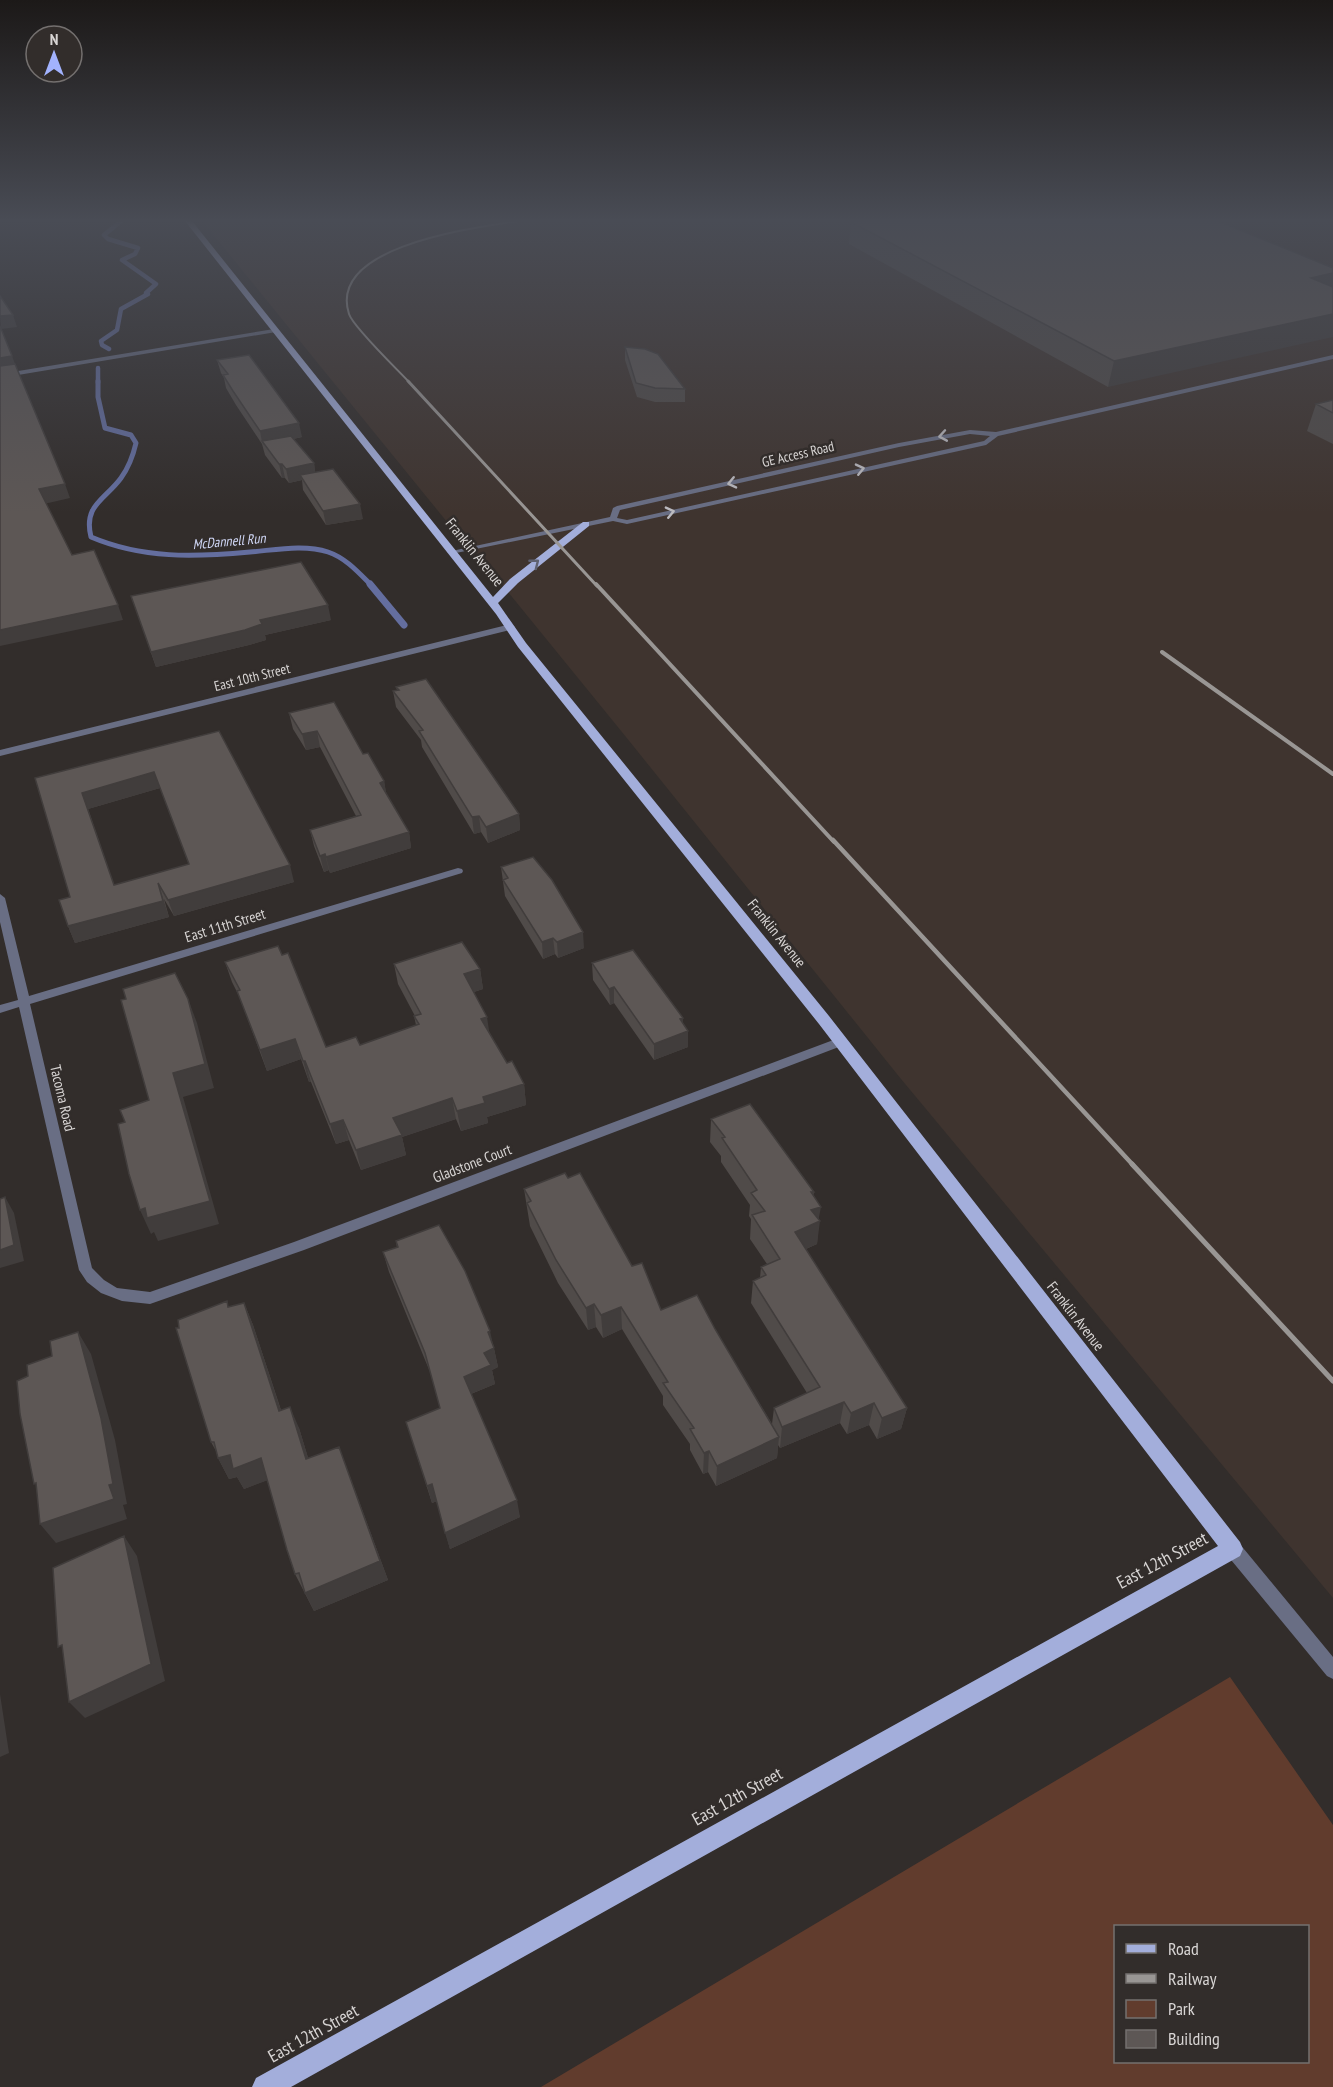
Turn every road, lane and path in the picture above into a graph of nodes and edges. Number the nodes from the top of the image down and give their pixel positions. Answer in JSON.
{"nodes":[{"id":1,"x":264,"y":318,"type":"edge"},
{"id":2,"x":274,"y":331,"type":"junction"},
{"id":3,"x":1333,"y":357,"type":"edge"},
{"id":4,"x":0,"y":376,"type":"edge"},
{"id":5,"x":996,"y":434,"type":"junction"},
{"id":6,"x":613,"y":519,"type":"junction"},
{"id":7,"x":586,"y":524,"type":"junction"},
{"id":8,"x":451,"y":552,"type":"junction"},
{"id":9,"x":493,"y":603,"type":"junction"},
{"id":10,"x":510,"y":627,"type":"junction"},
{"id":11,"x":0,"y":753,"type":"edge"},
{"id":12,"x":458,"y":871,"type":"dead end"},
{"id":13,"x":0,"y":898,"type":"edge"},
{"id":14,"x":23,"y":1002,"type":"junction"},
{"id":15,"x":0,"y":1008,"type":"edge"},
{"id":16,"x":840,"y":1042,"type":"junction"},
{"id":17,"x":113,"y":1293,"type":"joint"},
{"id":18,"x":1233,"y":1549,"type":"junction"},
{"id":19,"x":1333,"y":1670,"type":"edge"},
{"id":20,"x":265,"y":2087,"type":"edge"}],
"edges":[{"from":1,"to":2,"type":"main road","name":"Franklin Avenue"},
{"from":2,"to":4,"type":"street"},
{"from":2,"to":8,"type":"main road","name":"Franklin Avenue"},
{"from":3,"to":5,"type":"street","name":"GE Access Road"},
{"from":6,"to":5,"type":"street","name":"GE Access Road","one_way":true},
{"from":5,"to":6,"type":"street","name":"GE Access Road","one_way":true},
{"from":6,"to":7,"type":"street","name":"GE Access Road"},
{"from":7,"to":8,"type":"street","name":"GE Access Road"},
{"from":9,"to":7,"type":"main road","one_way":true},
{"from":8,"to":9,"type":"main road","name":"Franklin Avenue"},
{"from":9,"to":10,"type":"main road","name":"Franklin Avenue"},
{"from":10,"to":11,"type":"street","name":"East 10th Street"},
{"from":10,"to":16,"type":"main road","name":"Franklin Avenue"},
{"from":12,"to":14,"type":"street","name":"East 11th Street"},
{"from":13,"to":14,"type":"street","name":"Tacoma Road"},
{"from":14,"to":15,"type":"street","name":"East 11th Street"},
{"from":14,"to":17,"type":"street","name":"Tacoma Road"},
{"from":16,"to":17,"type":"street","name":"Gladstone Court"},
{"from":16,"to":18,"type":"main road","name":"Franklin Avenue"},
{"from":18,"to":19,"type":"street","name":"Franklin Avenue"},
{"from":18,"to":20,"type":"main road","name":"East 12th Street"}]}
